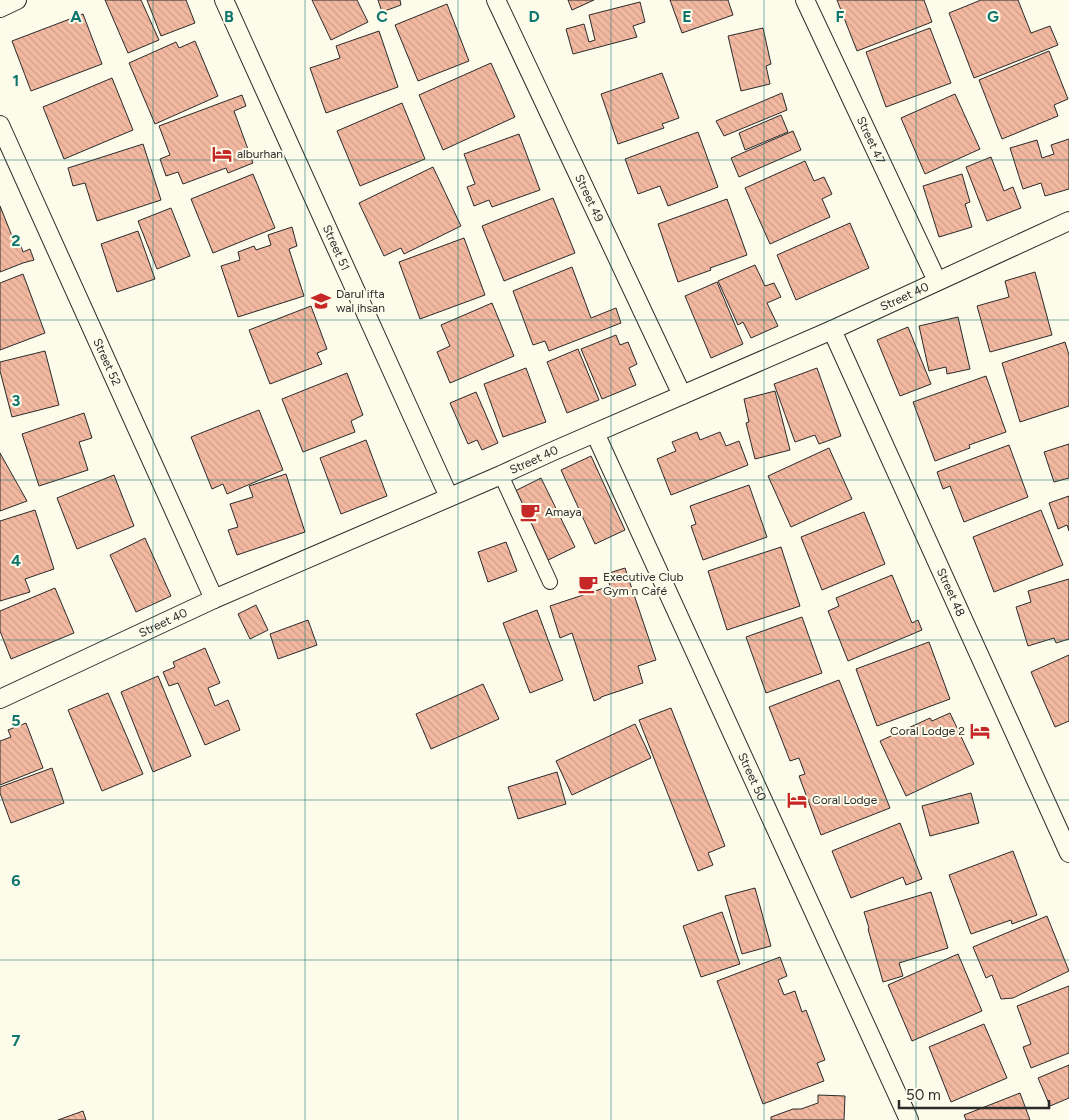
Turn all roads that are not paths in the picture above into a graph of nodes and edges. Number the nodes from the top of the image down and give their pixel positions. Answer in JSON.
{"nodes":[{"id":1,"x":17,"y":0,"type":"edge"},
{"id":2,"x":224,"y":0,"type":"edge"},
{"id":3,"x":496,"y":0,"type":"edge"},
{"id":4,"x":805,"y":0,"type":"edge"},
{"id":5,"x":0,"y":8,"type":"edge"},
{"id":6,"x":0,"y":125,"type":"edge"},
{"id":7,"x":1067,"y":228,"type":"edge"},
{"id":8,"x":937,"y":281,"type":"junction"},
{"id":9,"x":832,"y":330,"type":"junction"},
{"id":10,"x":682,"y":395,"type":"junction"},
{"id":11,"x":595,"y":434,"type":"junction"},
{"id":12,"x":501,"y":475,"type":"junction"},
{"id":13,"x":449,"y":498,"type":"junction"},
{"id":14,"x":550,"y":582,"type":"dead end"},
{"id":15,"x":214,"y":599,"type":"junction"},
{"id":16,"x":0,"y":699,"type":"edge"},
{"id":17,"x":1069,"y":853,"type":"edge"},
{"id":18,"x":909,"y":1120,"type":"edge"}],
"edges":[{"from":1,"to":5,"type":"street"},
{"from":2,"to":13,"type":"street","name":"Street 51"},
{"from":3,"to":10,"type":"street","name":"Street 49"},
{"from":4,"to":8,"type":"street","name":"Street 47"},
{"from":6,"to":15,"type":"street","name":"Street 52"},
{"from":7,"to":8,"type":"street","name":"Street 40"},
{"from":8,"to":9,"type":"street","name":"Street 40"},
{"from":9,"to":10,"type":"street","name":"Street 40"},
{"from":9,"to":17,"type":"street","name":"Street 48"},
{"from":10,"to":11,"type":"street","name":"Street 40"},
{"from":11,"to":12,"type":"street","name":"Street 40"},
{"from":11,"to":18,"type":"street","name":"Street 50"},
{"from":12,"to":13,"type":"street","name":"Street 40"},
{"from":12,"to":14,"type":"street"},
{"from":13,"to":15,"type":"street","name":"Street 40"},
{"from":15,"to":16,"type":"street","name":"Street 40"}]}
